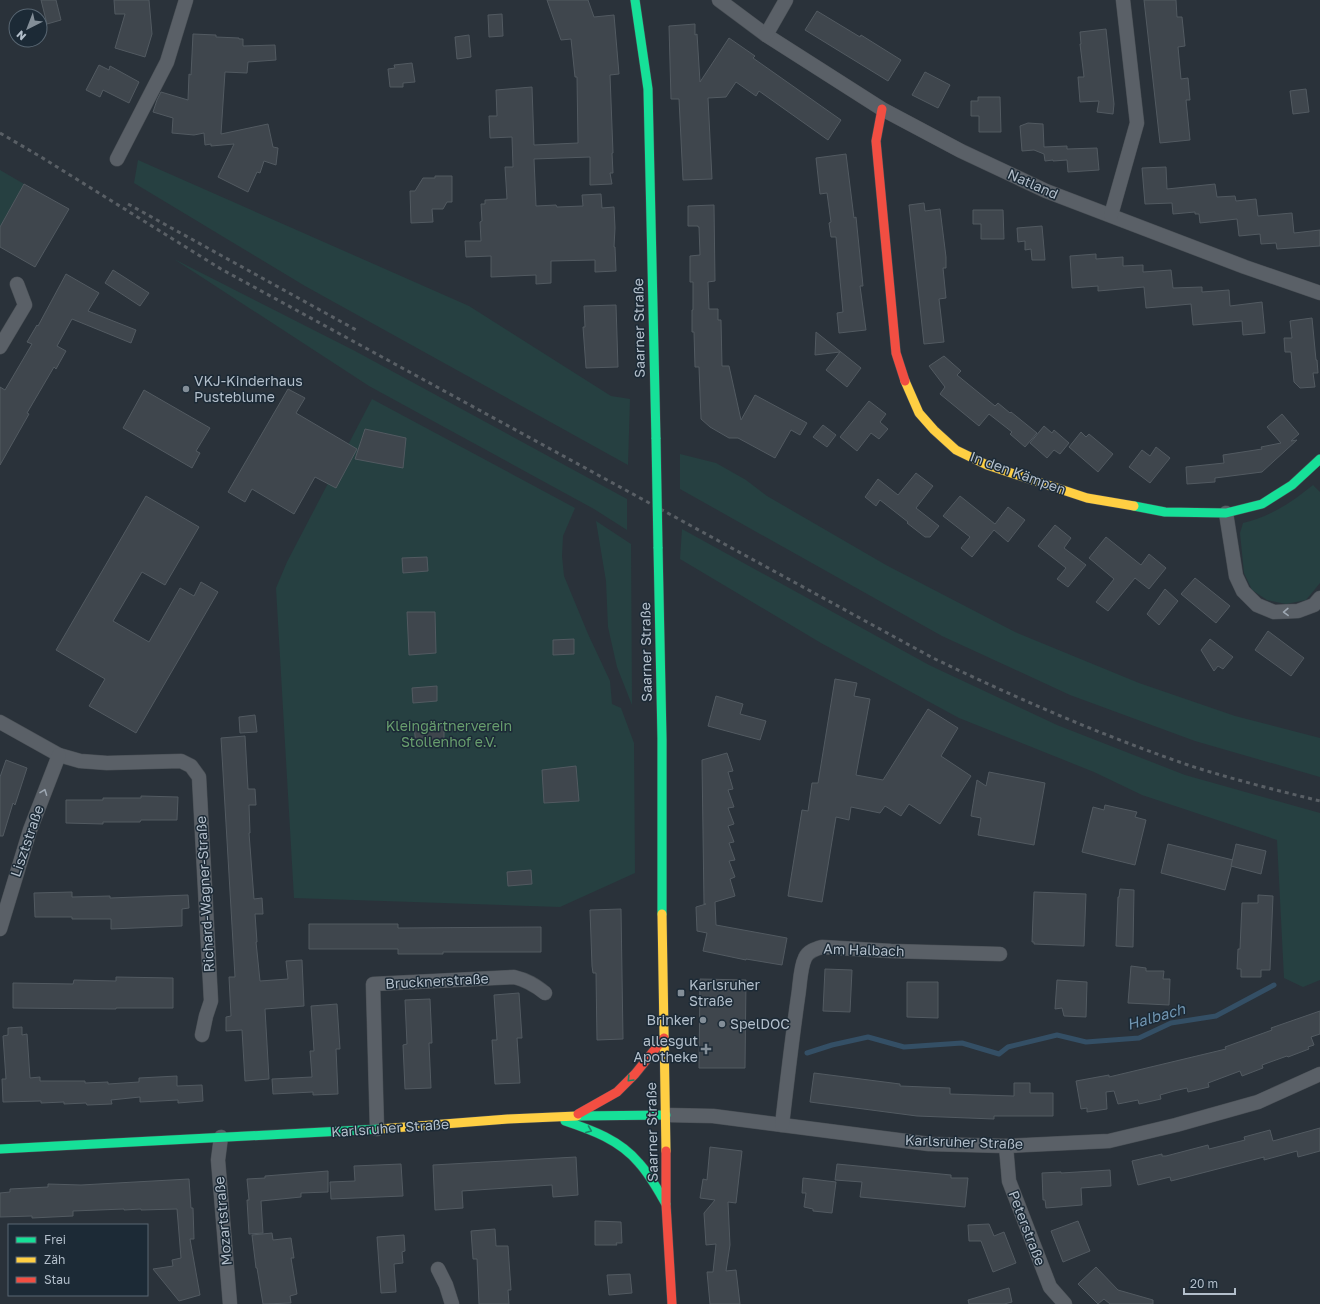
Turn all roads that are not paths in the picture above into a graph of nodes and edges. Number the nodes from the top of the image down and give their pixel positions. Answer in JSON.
{"nodes":[{"id":1,"x":186,"y":0,"type":"edge"},
{"id":2,"x":635,"y":0,"type":"edge"},
{"id":3,"x":719,"y":0,"type":"edge"},
{"id":4,"x":786,"y":0,"type":"edge"},
{"id":5,"x":1123,"y":0,"type":"edge"},
{"id":6,"x":766,"y":35,"type":"junction"},
{"id":7,"x":882,"y":109,"type":"junction"},
{"id":8,"x":117,"y":159,"type":"dead end"},
{"id":9,"x":1111,"y":216,"type":"junction"},
{"id":10,"x":17,"y":284,"type":"dead end"},
{"id":11,"x":1320,"y":293,"type":"edge"},
{"id":12,"x":0,"y":347,"type":"edge"},
{"id":13,"x":1320,"y":459,"type":"edge"},
{"id":14,"x":1226,"y":513,"type":"junction"},
{"id":15,"x":1320,"y":598,"type":"edge"},
{"id":16,"x":0,"y":722,"type":"edge"},
{"id":17,"x":59,"y":755,"type":"junction"},
{"id":18,"x":0,"y":929,"type":"edge"},
{"id":19,"x":1000,"y":954,"type":"dead end"},
{"id":20,"x":545,"y":993,"type":"dead end"},
{"id":21,"x":202,"y":1035,"type":"dead end"},
{"id":22,"x":664,"y":1038,"type":"junction"},
{"id":23,"x":1320,"y":1074,"type":"edge"},
{"id":24,"x":666,"y":1115,"type":"junction"},
{"id":25,"x":575,"y":1116,"type":"junction"},
{"id":26,"x":552,"y":1118,"type":"junction"},
{"id":27,"x":782,"y":1125,"type":"junction"},
{"id":28,"x":377,"y":1129,"type":"junction"},
{"id":29,"x":221,"y":1137,"type":"junction"},
{"id":30,"x":1006,"y":1146,"type":"junction"},
{"id":31,"x":0,"y":1149,"type":"edge"},
{"id":32,"x":666,"y":1204,"type":"junction"},
{"id":33,"x":438,"y":1268,"type":"dead end"},
{"id":34,"x":230,"y":1304,"type":"edge"},
{"id":35,"x":452,"y":1304,"type":"edge"},
{"id":36,"x":672,"y":1304,"type":"edge"},
{"id":37,"x":1065,"y":1304,"type":"edge"}],
"edges":[{"from":1,"to":8,"type":"street"},
{"from":2,"to":22,"type":"main road","name":"Saarner Straße","bridge":true},
{"from":3,"to":6,"type":"street","name":"Natland"},
{"from":4,"to":6,"type":"street"},
{"from":5,"to":9,"type":"street"},
{"from":6,"to":7,"type":"street","name":"Natland"},
{"from":7,"to":9,"type":"street","name":"Natland"},
{"from":7,"to":14,"type":"main road","name":"In den Kämpen"},
{"from":9,"to":11,"type":"street","name":"Natland"},
{"from":10,"to":12,"type":"street"},
{"from":13,"to":14,"type":"main road","name":"In den Kämpen"},
{"from":15,"to":14,"type":"street","one_way":true},
{"from":16,"to":17,"type":"street"},
{"from":18,"to":17,"type":"street","name":"Lisztstraße","one_way":true},
{"from":17,"to":21,"type":"street","name":"Richard-Wagner-Straße"},
{"from":19,"to":27,"type":"street","name":"Am Halbach"},
{"from":20,"to":28,"type":"street","name":"Brucknerstraße"},
{"from":22,"to":24,"type":"main road","name":"Saarner Straße"},
{"from":22,"to":25,"type":"main road","one_way":true},
{"from":23,"to":30,"type":"street","name":"Karlsruher Straße"},
{"from":24,"to":25,"type":"main road","name":"Karlsruher Straße"},
{"from":24,"to":27,"type":"street","name":"Karlsruher Straße"},
{"from":24,"to":32,"type":"main road","name":"Saarner Straße"},
{"from":25,"to":26,"type":"main road","name":"Karlsruher Straße"},
{"from":26,"to":28,"type":"main road","name":"Karlsruher Straße"},
{"from":26,"to":32,"type":"main road","one_way":true},
{"from":27,"to":30,"type":"street","name":"Karlsruher Straße"},
{"from":28,"to":29,"type":"main road","name":"Karlsruher Straße"},
{"from":29,"to":31,"type":"main road","name":"Karlsruher Straße"},
{"from":29,"to":34,"type":"street","name":"Mozartstraße"},
{"from":30,"to":37,"type":"street","name":"Peterstraße"},
{"from":32,"to":36,"type":"main road","name":"Saarner Straße"},
{"from":33,"to":35,"type":"street"}]}
